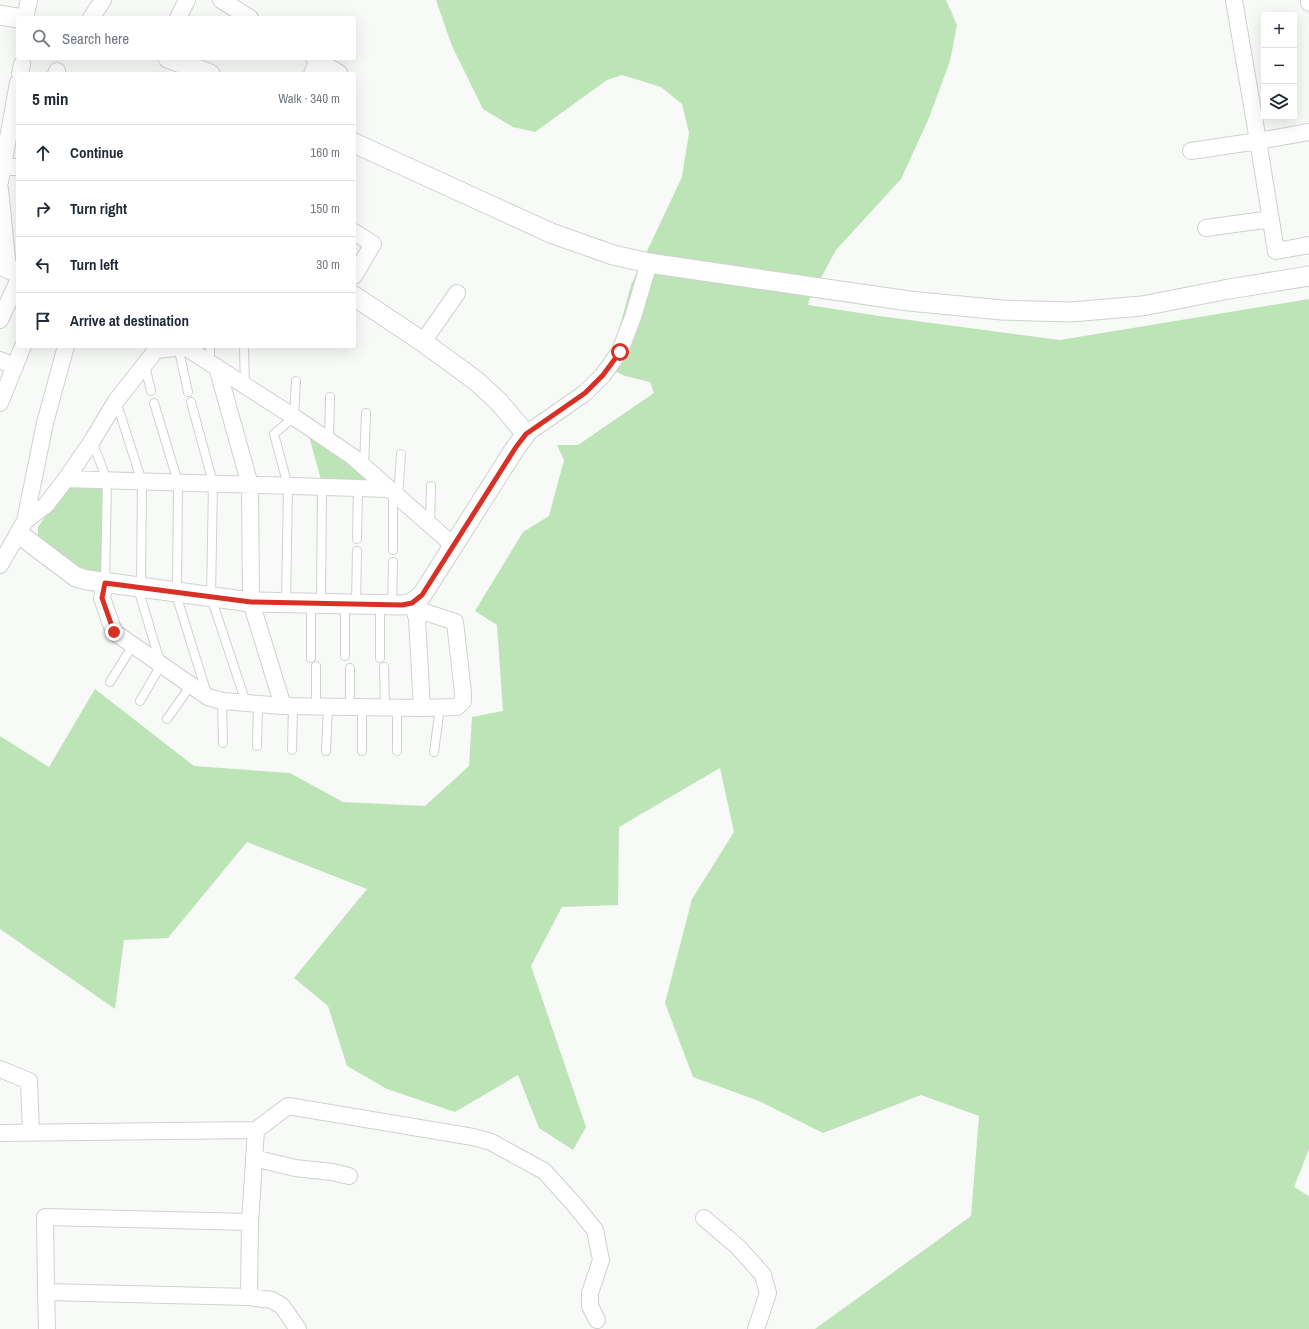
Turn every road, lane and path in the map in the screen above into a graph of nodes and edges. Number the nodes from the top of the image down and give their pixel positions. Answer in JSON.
{"nodes":[{"id":1,"x":29,"y":0,"type":"edge"},
{"id":2,"x":102,"y":0,"type":"edge"},
{"id":3,"x":187,"y":0,"type":"edge"},
{"id":4,"x":221,"y":0,"type":"edge"},
{"id":5,"x":1234,"y":0,"type":"edge"},
{"id":6,"x":0,"y":15,"type":"edge"},
{"id":7,"x":25,"y":16,"type":"edge"},
{"id":8,"x":92,"y":16,"type":"edge"},
{"id":9,"x":179,"y":16,"type":"edge"},
{"id":10,"x":247,"y":16,"type":"edge"},
{"id":11,"x":16,"y":18,"type":"edge"},
{"id":12,"x":173,"y":60,"type":"edge"},
{"id":13,"x":315,"y":64,"type":"edge"},
{"id":14,"x":205,"y":72,"type":"edge"},
{"id":15,"x":336,"y":72,"type":"edge"},
{"id":16,"x":16,"y":92,"type":"edge"},
{"id":17,"x":10,"y":121,"type":"edge"},
{"id":18,"x":1309,"y":132,"type":"edge"},
{"id":19,"x":1258,"y":141,"type":"junction"},
{"id":20,"x":356,"y":144,"type":"edge"},
{"id":21,"x":1191,"y":151,"type":"dead end"},
{"id":22,"x":7,"y":172,"type":"edge"},
{"id":23,"x":0,"y":189,"type":"edge"},
{"id":24,"x":1271,"y":219,"type":"junction"},
{"id":25,"x":1206,"y":228,"type":"dead end"},
{"id":26,"x":356,"y":233,"type":"edge"},
{"id":27,"x":1309,"y":245,"type":"edge"},
{"id":28,"x":649,"y":263,"type":"junction"},
{"id":29,"x":11,"y":272,"type":"edge"},
{"id":30,"x":356,"y":273,"type":"edge"},
{"id":31,"x":1309,"y":276,"type":"edge"},
{"id":32,"x":457,"y":293,"type":"dead end"},
{"id":33,"x":356,"y":297,"type":"edge"},
{"id":34,"x":0,"y":320,"type":"edge"},
{"id":35,"x":423,"y":342,"type":"junction"},
{"id":36,"x":22,"y":348,"type":"edge"},
{"id":37,"x":65,"y":348,"type":"edge"},
{"id":38,"x":171,"y":348,"type":"edge"},
{"id":39,"x":178,"y":348,"type":"edge"},
{"id":40,"x":187,"y":348,"type":"edge"},
{"id":41,"x":210,"y":348,"type":"edge"},
{"id":42,"x":244,"y":350,"type":"dead end"},
{"id":43,"x":0,"y":360,"type":"edge"},
{"id":44,"x":213,"y":364,"type":"junction"},
{"id":45,"x":145,"y":366,"type":"junction"},
{"id":46,"x":15,"y":367,"type":"junction"},
{"id":47,"x":296,"y":381,"type":"dead end"},
{"id":48,"x":244,"y":385,"type":"junction"},
{"id":49,"x":152,"y":391,"type":"dead end"},
{"id":50,"x":188,"y":392,"type":"dead end"},
{"id":51,"x":330,"y":398,"type":"dead end"},
{"id":52,"x":116,"y":400,"type":"junction"},
{"id":53,"x":191,"y":402,"type":"dead end"},
{"id":54,"x":0,"y":403,"type":"edge"},
{"id":55,"x":154,"y":403,"type":"dead end"},
{"id":56,"x":366,"y":413,"type":"dead end"},
{"id":57,"x":294,"y":417,"type":"junction"},
{"id":58,"x":526,"y":434,"type":"junction"},
{"id":59,"x":329,"y":440,"type":"junction"},
{"id":60,"x":92,"y":441,"type":"junction"},
{"id":61,"x":401,"y":454,"type":"dead end"},
{"id":62,"x":364,"y":466,"type":"junction"},
{"id":63,"x":66,"y":479,"type":"junction"},
{"id":64,"x":107,"y":480,"type":"junction"},
{"id":65,"x":142,"y":482,"type":"junction"},
{"id":66,"x":178,"y":482,"type":"junction"},
{"id":67,"x":214,"y":484,"type":"junction"},
{"id":68,"x":250,"y":485,"type":"junction"},
{"id":69,"x":288,"y":486,"type":"junction"},
{"id":70,"x":431,"y":486,"type":"dead end"},
{"id":71,"x":322,"y":487,"type":"junction"},
{"id":72,"x":358,"y":488,"type":"junction"},
{"id":73,"x":393,"y":493,"type":"junction"},
{"id":74,"x":430,"y":525,"type":"junction"},
{"id":75,"x":22,"y":528,"type":"junction"},
{"id":76,"x":357,"y":539,"type":"dead end"},
{"id":77,"x":453,"y":545,"type":"junction"},
{"id":78,"x":392,"y":550,"type":"dead end"},
{"id":79,"x":357,"y":551,"type":"dead end"},
{"id":80,"x":392,"y":562,"type":"dead end"},
{"id":81,"x":0,"y":565,"type":"edge"},
{"id":82,"x":105,"y":583,"type":"junction"},
{"id":83,"x":141,"y":587,"type":"junction"},
{"id":84,"x":176,"y":592,"type":"junction"},
{"id":85,"x":211,"y":597,"type":"junction"},
{"id":86,"x":251,"y":602,"type":"junction"},
{"id":87,"x":286,"y":603,"type":"junction"},
{"id":88,"x":316,"y":603,"type":"junction"},
{"id":89,"x":412,"y":603,"type":"junction"},
{"id":90,"x":350,"y":604,"type":"junction"},
{"id":91,"x":386,"y":605,"type":"junction"},
{"id":92,"x":133,"y":645,"type":"junction"},
{"id":93,"x":345,"y":656,"type":"dead end"},
{"id":94,"x":311,"y":658,"type":"dead end"},
{"id":95,"x":380,"y":658,"type":"dead end"},
{"id":96,"x":161,"y":665,"type":"junction"},
{"id":97,"x":316,"y":666,"type":"dead end"},
{"id":98,"x":384,"y":667,"type":"dead end"},
{"id":99,"x":350,"y":668,"type":"dead end"},
{"id":100,"x":110,"y":682,"type":"dead end"},
{"id":101,"x":191,"y":685,"type":"junction"},
{"id":102,"x":215,"y":699,"type":"junction"},
{"id":103,"x":140,"y":701,"type":"dead end"},
{"id":104,"x":252,"y":703,"type":"junction"},
{"id":105,"x":288,"y":706,"type":"junction"},
{"id":106,"x":322,"y":706,"type":"junction"},
{"id":107,"x":356,"y":707,"type":"junction"},
{"id":108,"x":440,"y":707,"type":"junction"},
{"id":109,"x":391,"y":708,"type":"junction"},
{"id":110,"x":422,"y":708,"type":"junction"},
{"id":111,"x":167,"y":719,"type":"dead end"},
{"id":112,"x":223,"y":743,"type":"dead end"},
{"id":113,"x":257,"y":746,"type":"dead end"},
{"id":114,"x":292,"y":750,"type":"dead end"},
{"id":115,"x":326,"y":751,"type":"dead end"},
{"id":116,"x":362,"y":751,"type":"dead end"},
{"id":117,"x":397,"y":751,"type":"dead end"},
{"id":118,"x":434,"y":752,"type":"dead end"},
{"id":119,"x":0,"y":1070,"type":"edge"},
{"id":120,"x":256,"y":1130,"type":"junction"},
{"id":121,"x":31,"y":1132,"type":"junction"},
{"id":122,"x":0,"y":1133,"type":"edge"},
{"id":123,"x":254,"y":1158,"type":"junction"},
{"id":124,"x":349,"y":1176,"type":"dead end"},
{"id":125,"x":704,"y":1218,"type":"dead end"},
{"id":126,"x":250,"y":1222,"type":"junction"},
{"id":127,"x":46,"y":1292,"type":"junction"},
{"id":128,"x":249,"y":1297,"type":"junction"},
{"id":129,"x":597,"y":1320,"type":"dead end"},
{"id":130,"x":47,"y":1329,"type":"edge"},
{"id":131,"x":298,"y":1329,"type":"edge"},
{"id":132,"x":756,"y":1329,"type":"edge"}],
"edges":[{"from":1,"to":7,"type":"street"},
{"from":2,"to":8,"type":"street"},
{"from":3,"to":9,"type":"street"},
{"from":4,"to":10,"type":"street"},
{"from":5,"to":19,"type":"street"},
{"from":6,"to":11,"type":"street"},
{"from":12,"to":14,"type":"street"},
{"from":13,"to":15,"type":"street"},
{"from":16,"to":17,"type":"street"},
{"from":17,"to":22,"type":"street"},
{"from":18,"to":19,"type":"street"},
{"from":19,"to":21,"type":"street"},
{"from":19,"to":24,"type":"street"},
{"from":20,"to":28,"type":"street"},
{"from":23,"to":29,"type":"street"},
{"from":24,"to":25,"type":"street"},
{"from":24,"to":27,"type":"street"},
{"from":26,"to":30,"type":"street"},
{"from":28,"to":31,"type":"street"},
{"from":28,"to":58,"type":"street"},
{"from":29,"to":34,"type":"street"},
{"from":32,"to":35,"type":"street"},
{"from":33,"to":35,"type":"street"},
{"from":35,"to":58,"type":"street"},
{"from":36,"to":46,"type":"street"},
{"from":37,"to":75,"type":"street"},
{"from":38,"to":45,"type":"street"},
{"from":39,"to":50,"type":"lane"},
{"from":40,"to":44,"type":"street"},
{"from":41,"to":44,"type":"lane"},
{"from":42,"to":48,"type":"lane"},
{"from":43,"to":46,"type":"street"},
{"from":44,"to":48,"type":"street"},
{"from":44,"to":68,"type":"street"},
{"from":45,"to":49,"type":"lane"},
{"from":45,"to":52,"type":"street"},
{"from":46,"to":54,"type":"street"},
{"from":47,"to":57,"type":"lane"},
{"from":48,"to":57,"type":"street"},
{"from":51,"to":59,"type":"lane"},
{"from":52,"to":60,"type":"street"},
{"from":52,"to":65,"type":"lane"},
{"from":53,"to":67,"type":"lane"},
{"from":55,"to":66,"type":"lane"},
{"from":56,"to":62,"type":"lane"},
{"from":57,"to":59,"type":"street"},
{"from":57,"to":69,"type":"lane"},
{"from":58,"to":77,"type":"street"},
{"from":59,"to":62,"type":"street"},
{"from":60,"to":63,"type":"street"},
{"from":60,"to":64,"type":"lane"},
{"from":61,"to":73,"type":"lane"},
{"from":62,"to":73,"type":"street"},
{"from":63,"to":64,"type":"street"},
{"from":63,"to":75,"type":"street"},
{"from":64,"to":65,"type":"street"},
{"from":64,"to":82,"type":"lane"},
{"from":65,"to":66,"type":"street"},
{"from":65,"to":83,"type":"lane"},
{"from":66,"to":67,"type":"street"},
{"from":66,"to":84,"type":"lane"},
{"from":67,"to":68,"type":"street"},
{"from":67,"to":85,"type":"lane"},
{"from":68,"to":69,"type":"street"},
{"from":68,"to":86,"type":"street"},
{"from":69,"to":71,"type":"street"},
{"from":69,"to":87,"type":"lane"},
{"from":70,"to":74,"type":"lane"},
{"from":71,"to":72,"type":"street"},
{"from":71,"to":88,"type":"lane"},
{"from":72,"to":73,"type":"street"},
{"from":72,"to":76,"type":"lane"},
{"from":73,"to":74,"type":"street"},
{"from":73,"to":78,"type":"lane"},
{"from":74,"to":77,"type":"street"},
{"from":75,"to":81,"type":"street"},
{"from":75,"to":82,"type":"street"},
{"from":77,"to":89,"type":"street"},
{"from":79,"to":90,"type":"lane"},
{"from":80,"to":91,"type":"lane"},
{"from":82,"to":83,"type":"street"},
{"from":82,"to":92,"type":"street"},
{"from":83,"to":84,"type":"street"},
{"from":83,"to":96,"type":"lane"},
{"from":84,"to":85,"type":"street"},
{"from":84,"to":102,"type":"lane"},
{"from":85,"to":86,"type":"street"},
{"from":85,"to":104,"type":"lane"},
{"from":86,"to":87,"type":"street"},
{"from":86,"to":105,"type":"street"},
{"from":87,"to":88,"type":"street"},
{"from":88,"to":90,"type":"street"},
{"from":88,"to":94,"type":"lane"},
{"from":89,"to":91,"type":"street"},
{"from":89,"to":108,"type":"street"},
{"from":89,"to":110,"type":"street"},
{"from":90,"to":91,"type":"street"},
{"from":90,"to":93,"type":"lane"},
{"from":91,"to":95,"type":"lane"},
{"from":92,"to":96,"type":"street"},
{"from":92,"to":100,"type":"lane"},
{"from":96,"to":101,"type":"street"},
{"from":96,"to":103,"type":"lane"},
{"from":97,"to":106,"type":"lane"},
{"from":98,"to":109,"type":"lane"},
{"from":99,"to":107,"type":"lane"},
{"from":101,"to":102,"type":"street"},
{"from":101,"to":111,"type":"lane"},
{"from":102,"to":104,"type":"street"},
{"from":102,"to":112,"type":"lane"},
{"from":104,"to":105,"type":"street"},
{"from":104,"to":113,"type":"lane"},
{"from":105,"to":106,"type":"street"},
{"from":105,"to":114,"type":"lane"},
{"from":106,"to":107,"type":"street"},
{"from":106,"to":115,"type":"lane"},
{"from":107,"to":109,"type":"street"},
{"from":107,"to":116,"type":"lane"},
{"from":108,"to":110,"type":"street"},
{"from":108,"to":118,"type":"lane"},
{"from":109,"to":110,"type":"street"},
{"from":109,"to":117,"type":"lane"},
{"from":119,"to":121,"type":"street"},
{"from":120,"to":121,"type":"street"},
{"from":120,"to":123,"type":"street"},
{"from":120,"to":129,"type":"street"},
{"from":121,"to":122,"type":"street"},
{"from":123,"to":124,"type":"street"},
{"from":123,"to":126,"type":"street"},
{"from":125,"to":132,"type":"street"},
{"from":126,"to":127,"type":"street"},
{"from":126,"to":128,"type":"street"},
{"from":127,"to":128,"type":"street"},
{"from":127,"to":130,"type":"street"},
{"from":128,"to":131,"type":"street"}]}
